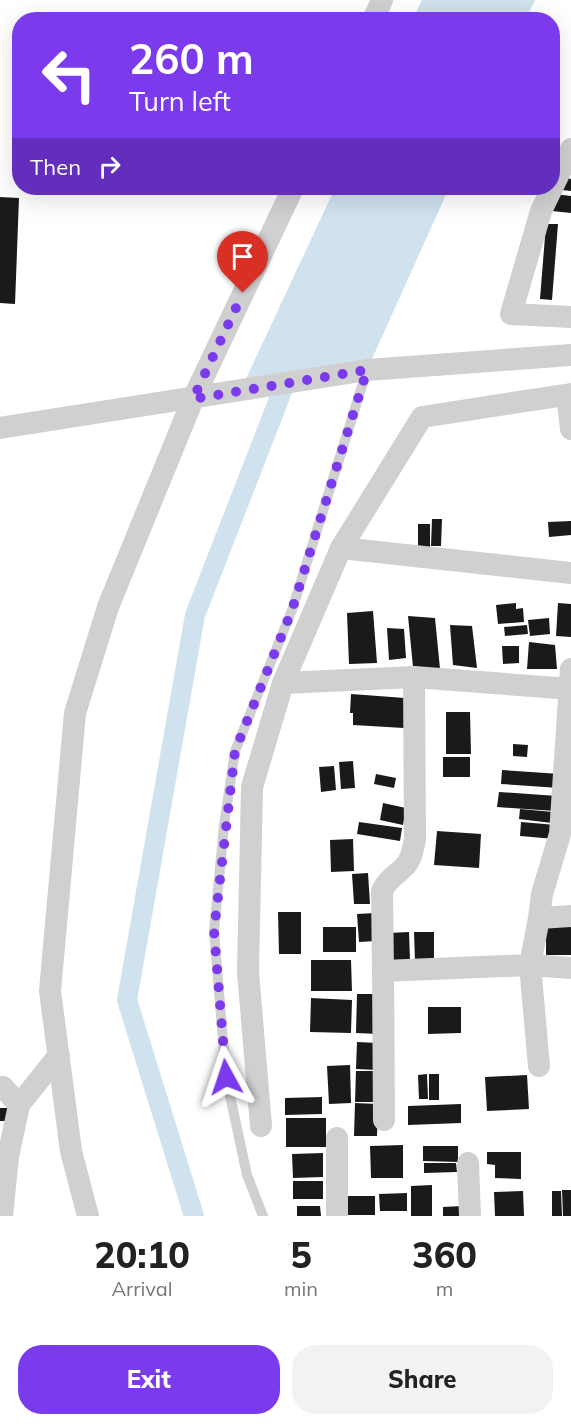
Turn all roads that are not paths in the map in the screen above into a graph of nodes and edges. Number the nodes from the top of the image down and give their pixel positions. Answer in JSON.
{"nodes":[{"id":1,"x":571,"y":148,"type":"edge"},
{"id":2,"x":560,"y":171,"type":"edge"},
{"id":3,"x":290,"y":195,"type":"edge"},
{"id":4,"x":549,"y":195,"type":"edge"},
{"id":5,"x":571,"y":317,"type":"edge"},
{"id":6,"x":571,"y":355,"type":"edge"},
{"id":7,"x":367,"y":370,"type":"junction"},
{"id":8,"x":569,"y":394,"type":"edge"},
{"id":9,"x":193,"y":399,"type":"junction"},
{"id":10,"x":0,"y":428,"type":"edge"},
{"id":11,"x":571,"y":429,"type":"edge"},
{"id":12,"x":341,"y":548,"type":"junction"},
{"id":13,"x":571,"y":573,"type":"edge"},
{"id":14,"x":414,"y":677,"type":"junction"},
{"id":15,"x":283,"y":683,"type":"junction"},
{"id":16,"x":570,"y":683,"type":"edge"},
{"id":17,"x":565,"y":835,"type":"edge"},
{"id":18,"x":571,"y":916,"type":"edge"},
{"id":19,"x":539,"y":918,"type":"junction"},
{"id":20,"x":530,"y":965,"type":"junction"},
{"id":21,"x":571,"y":968,"type":"edge"},
{"id":22,"x":383,"y":971,"type":"junction"},
{"id":23,"x":59,"y":1055,"type":"junction"},
{"id":24,"x":539,"y":1066,"type":"dead end"},
{"id":25,"x":0,"y":1087,"type":"edge"},
{"id":26,"x":19,"y":1105,"type":"junction"},
{"id":27,"x":384,"y":1120,"type":"dead end"},
{"id":28,"x":261,"y":1126,"type":"dead end"},
{"id":29,"x":337,"y":1138,"type":"dead end"},
{"id":30,"x":468,"y":1163,"type":"dead end"},
{"id":31,"x":2,"y":1216,"type":"edge"},
{"id":32,"x":88,"y":1216,"type":"edge"},
{"id":33,"x":262,"y":1216,"type":"edge"},
{"id":34,"x":337,"y":1216,"type":"edge"},
{"id":35,"x":470,"y":1216,"type":"edge"}],
"edges":[{"from":1,"to":2,"type":"street"},
{"from":3,"to":9,"type":"street"},
{"from":4,"to":5,"type":"street"},
{"from":6,"to":7,"type":"street"},
{"from":7,"to":9,"type":"street"},
{"from":7,"to":33,"type":"lane"},
{"from":8,"to":11,"type":"street"},
{"from":8,"to":12,"type":"street"},
{"from":9,"to":10,"type":"street"},
{"from":9,"to":23,"type":"street"},
{"from":12,"to":13,"type":"street"},
{"from":12,"to":15,"type":"street"},
{"from":14,"to":15,"type":"street"},
{"from":14,"to":16,"type":"street"},
{"from":14,"to":22,"type":"street"},
{"from":15,"to":28,"type":"street"},
{"from":16,"to":17,"type":"street"},
{"from":17,"to":19,"type":"street"},
{"from":18,"to":19,"type":"street"},
{"from":19,"to":20,"type":"street"},
{"from":20,"to":21,"type":"street"},
{"from":20,"to":22,"type":"street"},
{"from":20,"to":24,"type":"street"},
{"from":22,"to":27,"type":"street"},
{"from":23,"to":26,"type":"street"},
{"from":23,"to":32,"type":"street"},
{"from":25,"to":26,"type":"street"},
{"from":26,"to":31,"type":"street"},
{"from":29,"to":34,"type":"street"},
{"from":30,"to":35,"type":"street"}]}
